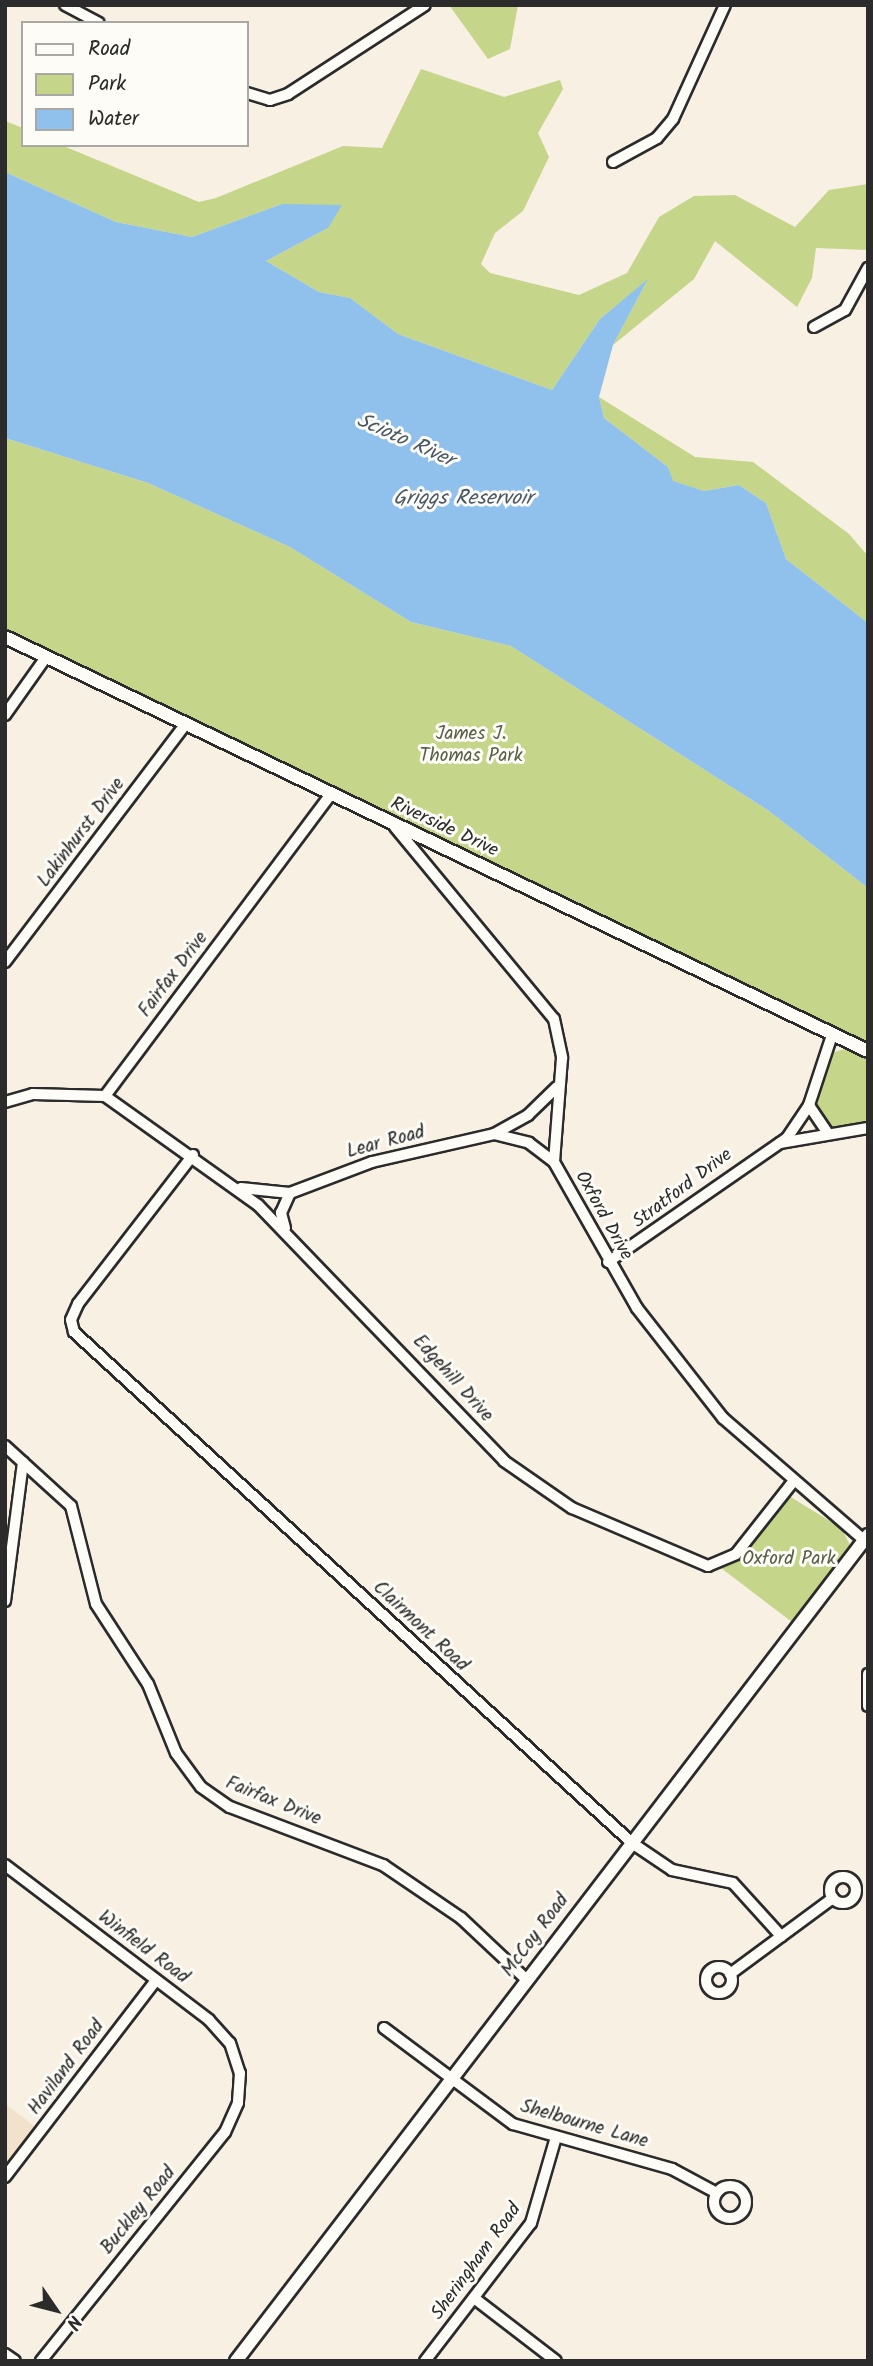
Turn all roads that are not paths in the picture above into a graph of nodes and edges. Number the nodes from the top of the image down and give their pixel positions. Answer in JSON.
{"nodes":[{"id":1,"x":65,"y":5,"type":"edge"},
{"id":2,"x":425,"y":5,"type":"edge"},
{"id":3,"x":725,"y":5,"type":"edge"},
{"id":4,"x":95,"y":21,"type":"edge"},
{"id":5,"x":248,"y":93,"type":"edge"},
{"id":6,"x":613,"y":162,"type":"dead end"},
{"id":7,"x":868,"y":268,"type":"edge"},
{"id":8,"x":814,"y":327,"type":"dead end"},
{"id":9,"x":5,"y":637,"type":"edge"},
{"id":10,"x":46,"y":657,"type":"junction"},
{"id":11,"x":5,"y":715,"type":"edge"},
{"id":12,"x":185,"y":725,"type":"junction"},
{"id":13,"x":330,"y":795,"type":"junction"},
{"id":14,"x":395,"y":827,"type":"junction"},
{"id":15,"x":5,"y":962,"type":"edge"},
{"id":16,"x":832,"y":1035,"type":"junction"},
{"id":17,"x":868,"y":1051,"type":"edge"},
{"id":18,"x":559,"y":1085,"type":"junction"},
{"id":19,"x":105,"y":1096,"type":"junction"},
{"id":20,"x":5,"y":1101,"type":"edge"},
{"id":21,"x":808,"y":1105,"type":"junction"},
{"id":22,"x":868,"y":1128,"type":"edge"},
{"id":23,"x":827,"y":1132,"type":"junction"},
{"id":24,"x":494,"y":1134,"type":"junction"},
{"id":25,"x":778,"y":1144,"type":"junction"},
{"id":26,"x":193,"y":1155,"type":"junction"},
{"id":27,"x":554,"y":1162,"type":"junction"},
{"id":28,"x":236,"y":1186,"type":"junction"},
{"id":29,"x":290,"y":1193,"type":"junction"},
{"id":30,"x":286,"y":1231,"type":"junction"},
{"id":31,"x":608,"y":1262,"type":"junction"},
{"id":32,"x":5,"y":1446,"type":"edge"},
{"id":33,"x":23,"y":1462,"type":"junction"},
{"id":34,"x":792,"y":1483,"type":"junction"},
{"id":35,"x":866,"y":1538,"type":"edge"},
{"id":36,"x":5,"y":1601,"type":"edge"},
{"id":37,"x":868,"y":1674,"type":"edge"},
{"id":38,"x":868,"y":1706,"type":"edge"},
{"id":39,"x":632,"y":1843,"type":"junction"},
{"id":40,"x":5,"y":1866,"type":"edge"},
{"id":41,"x":833,"y":1898,"type":"dead end"},
{"id":42,"x":781,"y":1936,"type":"junction"},
{"id":43,"x":730,"y":1974,"type":"dead end"},
{"id":44,"x":156,"y":1980,"type":"junction"},
{"id":45,"x":527,"y":1980,"type":"junction"},
{"id":46,"x":384,"y":2028,"type":"dead end"},
{"id":47,"x":240,"y":2073,"type":"joint"},
{"id":48,"x":451,"y":2080,"type":"junction"},
{"id":49,"x":556,"y":2137,"type":"junction"},
{"id":50,"x":5,"y":2177,"type":"edge"},
{"id":51,"x":715,"y":2192,"type":"dead end"},
{"id":52,"x":474,"y":2298,"type":"junction"},
{"id":53,"x":5,"y":2354,"type":"edge"},
{"id":54,"x":15,"y":2361,"type":"edge"},
{"id":55,"x":41,"y":2361,"type":"edge"},
{"id":56,"x":236,"y":2361,"type":"edge"},
{"id":57,"x":425,"y":2361,"type":"edge"},
{"id":58,"x":556,"y":2361,"type":"edge"}],
"edges":[{"from":1,"to":4,"type":"street"},
{"from":2,"to":5,"type":"street"},
{"from":3,"to":6,"type":"street"},
{"from":7,"to":8,"type":"street"},
{"from":9,"to":10,"type":"main road","name":"Riverside Drive"},
{"from":10,"to":11,"type":"street"},
{"from":10,"to":12,"type":"main road","name":"Riverside Drive"},
{"from":12,"to":13,"type":"main road","name":"Riverside Drive"},
{"from":12,"to":15,"type":"street","name":"Lakinhurst Drive"},
{"from":13,"to":14,"type":"main road","name":"Riverside Drive"},
{"from":13,"to":19,"type":"street","name":"Fairfax Drive"},
{"from":14,"to":16,"type":"main road","name":"Riverside Drive"},
{"from":14,"to":18,"type":"street","name":"Oxford Drive"},
{"from":16,"to":17,"type":"main road","name":"Riverside Drive"},
{"from":16,"to":21,"type":"street","name":"Stratford Drive"},
{"from":18,"to":24,"type":"street","name":"Lear Road"},
{"from":18,"to":27,"type":"street","name":"Oxford Drive"},
{"from":19,"to":20,"type":"street"},
{"from":19,"to":26,"type":"street","name":"Edgehill Drive"},
{"from":21,"to":23,"type":"street"},
{"from":21,"to":25,"type":"street","name":"Stratford Drive"},
{"from":22,"to":23,"type":"street","name":"Stratford Drive"},
{"from":23,"to":25,"type":"street","name":"Stratford Drive"},
{"from":24,"to":27,"type":"street","name":"Lear Road"},
{"from":24,"to":29,"type":"street","name":"Lear Road"},
{"from":25,"to":31,"type":"street","name":"Stratford Drive"},
{"from":26,"to":28,"type":"street","name":"Edgehill Drive"},
{"from":26,"to":39,"type":"street","name":"Clairmont Road"},
{"from":27,"to":31,"type":"street","name":"Oxford Drive"},
{"from":28,"to":29,"type":"street","name":"Lear Road"},
{"from":28,"to":30,"type":"street","name":"Edgehill Drive"},
{"from":29,"to":30,"type":"street"},
{"from":30,"to":34,"type":"street","name":"Edgehill Drive"},
{"from":31,"to":34,"type":"street","name":"Oxford Drive"},
{"from":32,"to":33,"type":"street","name":"Fairfax Drive"},
{"from":33,"to":36,"type":"street"},
{"from":33,"to":45,"type":"street","name":"Fairfax Drive"},
{"from":34,"to":35,"type":"street","name":"Oxford Drive"},
{"from":35,"to":39,"type":"main road","name":"McCoy Road"},
{"from":37,"to":38,"type":"street"},
{"from":39,"to":42,"type":"street","name":"Clairmont Road"},
{"from":39,"to":45,"type":"main road","name":"McCoy Road"},
{"from":40,"to":44,"type":"street","name":"Winfield Road"},
{"from":41,"to":42,"type":"street"},
{"from":42,"to":43,"type":"street"},
{"from":44,"to":47,"type":"street","name":"Winfield Road"},
{"from":44,"to":50,"type":"street","name":"Haviland Road"},
{"from":45,"to":48,"type":"main road","name":"McCoy Road"},
{"from":46,"to":48,"type":"street","name":"Shelbourne Lane"},
{"from":47,"to":55,"type":"street","name":"Buckley Road"},
{"from":48,"to":49,"type":"street","name":"Shelbourne Lane"},
{"from":48,"to":56,"type":"main road","name":"McCoy Road"},
{"from":49,"to":51,"type":"street","name":"Shelbourne Lane"},
{"from":49,"to":52,"type":"street","name":"Sheringham Road"},
{"from":52,"to":57,"type":"street","name":"Sheringham Road"},
{"from":52,"to":58,"type":"street"},
{"from":53,"to":54,"type":"street"}]}
